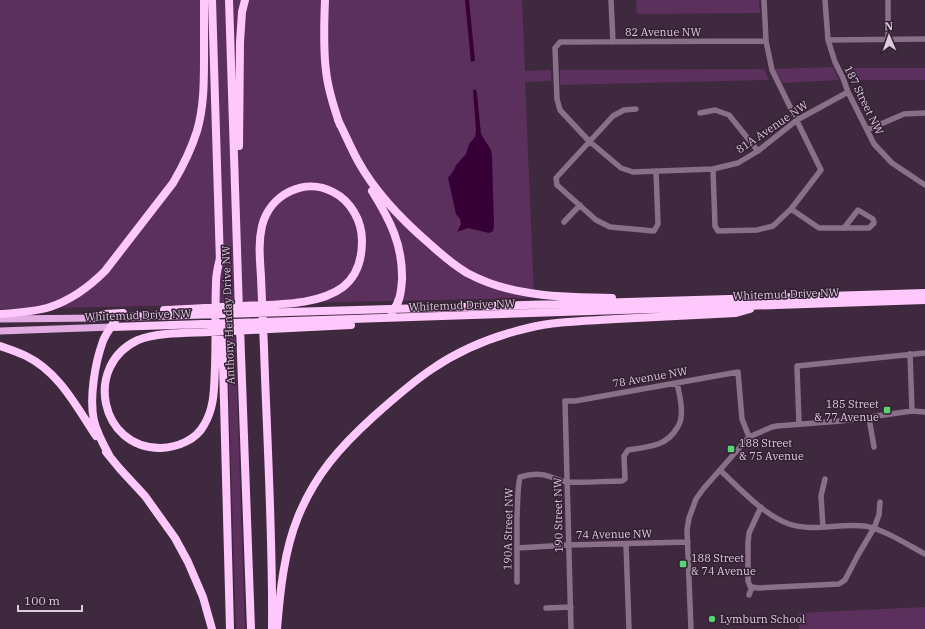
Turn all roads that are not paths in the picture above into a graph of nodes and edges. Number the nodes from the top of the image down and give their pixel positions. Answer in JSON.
{"nodes":[{"id":1,"x":204,"y":0,"type":"edge"},
{"id":2,"x":212,"y":0,"type":"edge"},
{"id":3,"x":229,"y":0,"type":"edge"},
{"id":4,"x":245,"y":0,"type":"edge"},
{"id":5,"x":325,"y":0,"type":"edge"},
{"id":6,"x":611,"y":0,"type":"edge"},
{"id":7,"x":764,"y":0,"type":"edge"},
{"id":8,"x":825,"y":0,"type":"edge"},
{"id":9,"x":888,"y":0,"type":"edge"},
{"id":10,"x":925,"y":39,"type":"edge"},
{"id":11,"x":828,"y":40,"type":"junction"},
{"id":12,"x":888,"y":40,"type":"junction"},
{"id":13,"x":766,"y":41,"type":"junction"},
{"id":14,"x":613,"y":42,"type":"junction"},
{"id":15,"x":848,"y":92,"type":"junction"},
{"id":16,"x":636,"y":109,"type":"dead end"},
{"id":17,"x":560,"y":110,"type":"joint"},
{"id":18,"x":700,"y":113,"type":"dead end"},
{"id":19,"x":925,"y":113,"type":"edge"},
{"id":20,"x":338,"y":120,"type":"junction"},
{"id":21,"x":797,"y":120,"type":"junction"},
{"id":22,"x":867,"y":130,"type":"junction"},
{"id":23,"x":589,"y":141,"type":"junction"},
{"id":24,"x":758,"y":151,"type":"junction"},
{"id":25,"x":713,"y":169,"type":"junction"},
{"id":26,"x":656,"y":171,"type":"junction"},
{"id":27,"x":235,"y":178,"type":"junction"},
{"id":28,"x":925,"y":185,"type":"edge"},
{"id":29,"x":580,"y":205,"type":"junction"},
{"id":30,"x":791,"y":209,"type":"junction"},
{"id":31,"x":564,"y":222,"type":"dead end"},
{"id":32,"x":844,"y":228,"type":"junction"},
{"id":33,"x":925,"y":293,"type":"edge"},
{"id":34,"x":695,"y":300,"type":"junction"},
{"id":35,"x":925,"y":300,"type":"edge"},
{"id":36,"x":767,"y":305,"type":"junction"},
{"id":37,"x":394,"y":309,"type":"junction"},
{"id":38,"x":0,"y":314,"type":"edge"},
{"id":39,"x":470,"y":315,"type":"junction"},
{"id":40,"x":117,"y":317,"type":"junction"},
{"id":41,"x":94,"y":318,"type":"junction"},
{"id":42,"x":386,"y":318,"type":"junction"},
{"id":43,"x":0,"y":319,"type":"edge"},
{"id":44,"x":112,"y":327,"type":"junction"},
{"id":45,"x":0,"y":331,"type":"edge"},
{"id":46,"x":0,"y":346,"type":"edge"},
{"id":47,"x":925,"y":353,"type":"edge"},
{"id":48,"x":910,"y":354,"type":"junction"},
{"id":49,"x":219,"y":357,"type":"junction"},
{"id":50,"x":677,"y":383,"type":"junction"},
{"id":51,"x":565,"y":401,"type":"joint"},
{"id":52,"x":912,"y":411,"type":"junction"},
{"id":53,"x":925,"y":412,"type":"edge"},
{"id":54,"x":869,"y":418,"type":"junction"},
{"id":55,"x":799,"y":424,"type":"junction"},
{"id":56,"x":749,"y":437,"type":"junction"},
{"id":57,"x":874,"y":447,"type":"dead end"},
{"id":58,"x":108,"y":455,"type":"junction"},
{"id":59,"x":720,"y":470,"type":"junction"},
{"id":60,"x":825,"y":478,"type":"dead end"},
{"id":61,"x":567,"y":482,"type":"junction"},
{"id":62,"x":880,"y":502,"type":"dead end"},
{"id":63,"x":761,"y":507,"type":"junction"},
{"id":64,"x":823,"y":528,"type":"junction"},
{"id":65,"x":874,"y":528,"type":"junction"},
{"id":66,"x":688,"y":542,"type":"junction"},
{"id":67,"x":626,"y":544,"type":"junction"},
{"id":68,"x":569,"y":545,"type":"junction"},
{"id":69,"x":517,"y":548,"type":"junction"},
{"id":70,"x":925,"y":554,"type":"edge"},
{"id":71,"x":517,"y":582,"type":"dead end"},
{"id":72,"x":752,"y":588,"type":"junction"},
{"id":73,"x":749,"y":595,"type":"dead end"},
{"id":74,"x":571,"y":607,"type":"junction"},
{"id":75,"x":546,"y":608,"type":"dead end"},
{"id":76,"x":212,"y":629,"type":"edge"},
{"id":77,"x":230,"y":629,"type":"edge"},
{"id":78,"x":251,"y":629,"type":"edge"},
{"id":79,"x":272,"y":629,"type":"edge"},
{"id":80,"x":278,"y":629,"type":"edge"},
{"id":81,"x":571,"y":629,"type":"edge"},
{"id":82,"x":629,"y":629,"type":"edge"},
{"id":83,"x":690,"y":629,"type":"edge"}],
"edges":[{"from":1,"to":38,"type":"highway"},
{"from":2,"to":49,"type":"highway","name":"Anthony Henday Drive NW"},
{"from":3,"to":27,"type":"highway","name":"Anthony Henday Drive NW"},
{"from":4,"to":27,"type":"highway"},
{"from":5,"to":20,"type":"highway"},
{"from":6,"to":14,"type":"street"},
{"from":7,"to":13,"type":"street"},
{"from":8,"to":11,"type":"street","name":"187 Street NW"},
{"from":9,"to":12,"type":"street"},
{"from":10,"to":12,"type":"street"},
{"from":11,"to":12,"type":"street"},
{"from":11,"to":15,"type":"street","name":"187 Street NW"},
{"from":13,"to":14,"type":"street","name":"82 Avenue NW"},
{"from":13,"to":21,"type":"street"},
{"from":14,"to":17,"type":"street","name":"82 Avenue NW"},
{"from":15,"to":21,"type":"street","name":"81A Avenue NW"},
{"from":15,"to":22,"type":"street","name":"187 Street NW"},
{"from":16,"to":23,"type":"street"},
{"from":17,"to":23,"type":"street","name":"81A Avenue NW"},
{"from":18,"to":24,"type":"street"},
{"from":19,"to":22,"type":"street"},
{"from":20,"to":34,"type":"highway"},
{"from":20,"to":37,"type":"highway"},
{"from":21,"to":24,"type":"street","name":"81A Avenue NW"},
{"from":21,"to":30,"type":"street"},
{"from":22,"to":28,"type":"street","name":"187 Street NW"},
{"from":23,"to":26,"type":"street","name":"81A Avenue NW"},
{"from":23,"to":29,"type":"street"},
{"from":24,"to":25,"type":"street","name":"81A Avenue NW"},
{"from":25,"to":26,"type":"street","name":"81A Avenue NW"},
{"from":25,"to":30,"type":"street"},
{"from":26,"to":29,"type":"street"},
{"from":27,"to":78,"type":"highway","name":"Anthony Henday Drive NW"},
{"from":29,"to":31,"type":"street"},
{"from":30,"to":32,"type":"street"},
{"from":32,"to":32,"type":"street"},
{"from":33,"to":34,"type":"highway","name":"Whitemud Drive NW"},
{"from":34,"to":37,"type":"highway","name":"Whitemud Drive NW"},
{"from":35,"to":36,"type":"highway","name":"Whitemud Drive NW"},
{"from":36,"to":39,"type":"highway","name":"Whitemud Drive NW"},
{"from":36,"to":80,"type":"highway"},
{"from":37,"to":40,"type":"highway","name":"Whitemud Drive NW"},
{"from":37,"to":42,"type":"highway"},
{"from":39,"to":42,"type":"highway","name":"Whitemud Drive NW"},
{"from":39,"to":49,"type":"highway"},
{"from":40,"to":41,"type":"main road","name":"Whitemud Drive NW"},
{"from":40,"to":44,"type":"highway"},
{"from":41,"to":43,"type":"main road","name":"Whitemud Drive NW"},
{"from":41,"to":79,"type":"highway"},
{"from":42,"to":44,"type":"highway","name":"Whitemud Drive NW"},
{"from":44,"to":45,"type":"main road","name":"Whitemud Drive NW"},
{"from":44,"to":58,"type":"highway"},
{"from":46,"to":58,"type":"highway"},
{"from":47,"to":48,"type":"street"},
{"from":48,"to":52,"type":"street"},
{"from":48,"to":55,"type":"street"},
{"from":49,"to":77,"type":"highway","name":"Anthony Henday Drive NW"},
{"from":50,"to":51,"type":"street","name":"78 Avenue NW"},
{"from":50,"to":56,"type":"street","name":"78 Avenue NW"},
{"from":50,"to":61,"type":"street"},
{"from":51,"to":61,"type":"street","name":"190 Street NW"},
{"from":52,"to":53,"type":"street"},
{"from":52,"to":54,"type":"street"},
{"from":54,"to":55,"type":"street"},
{"from":54,"to":57,"type":"street"},
{"from":55,"to":56,"type":"street"},
{"from":56,"to":59,"type":"street"},
{"from":58,"to":76,"type":"highway"},
{"from":59,"to":63,"type":"street"},
{"from":59,"to":66,"type":"street"},
{"from":60,"to":64,"type":"street"},
{"from":61,"to":68,"type":"street","name":"190 Street NW"},
{"from":61,"to":69,"type":"street","name":"190A Street NW"},
{"from":62,"to":65,"type":"street"},
{"from":63,"to":64,"type":"street"},
{"from":63,"to":72,"type":"street"},
{"from":64,"to":65,"type":"street"},
{"from":65,"to":70,"type":"street"},
{"from":65,"to":72,"type":"street"},
{"from":66,"to":67,"type":"street","name":"74 Avenue NW"},
{"from":66,"to":83,"type":"street"},
{"from":67,"to":68,"type":"street","name":"74 Avenue NW"},
{"from":67,"to":82,"type":"street"},
{"from":68,"to":69,"type":"street","name":"74 Avenue NW"},
{"from":68,"to":74,"type":"street","name":"190 Street NW"},
{"from":69,"to":71,"type":"street","name":"190A Street NW"},
{"from":72,"to":73,"type":"street"},
{"from":74,"to":75,"type":"street"},
{"from":74,"to":81,"type":"street","name":"190 Street NW"}]}
